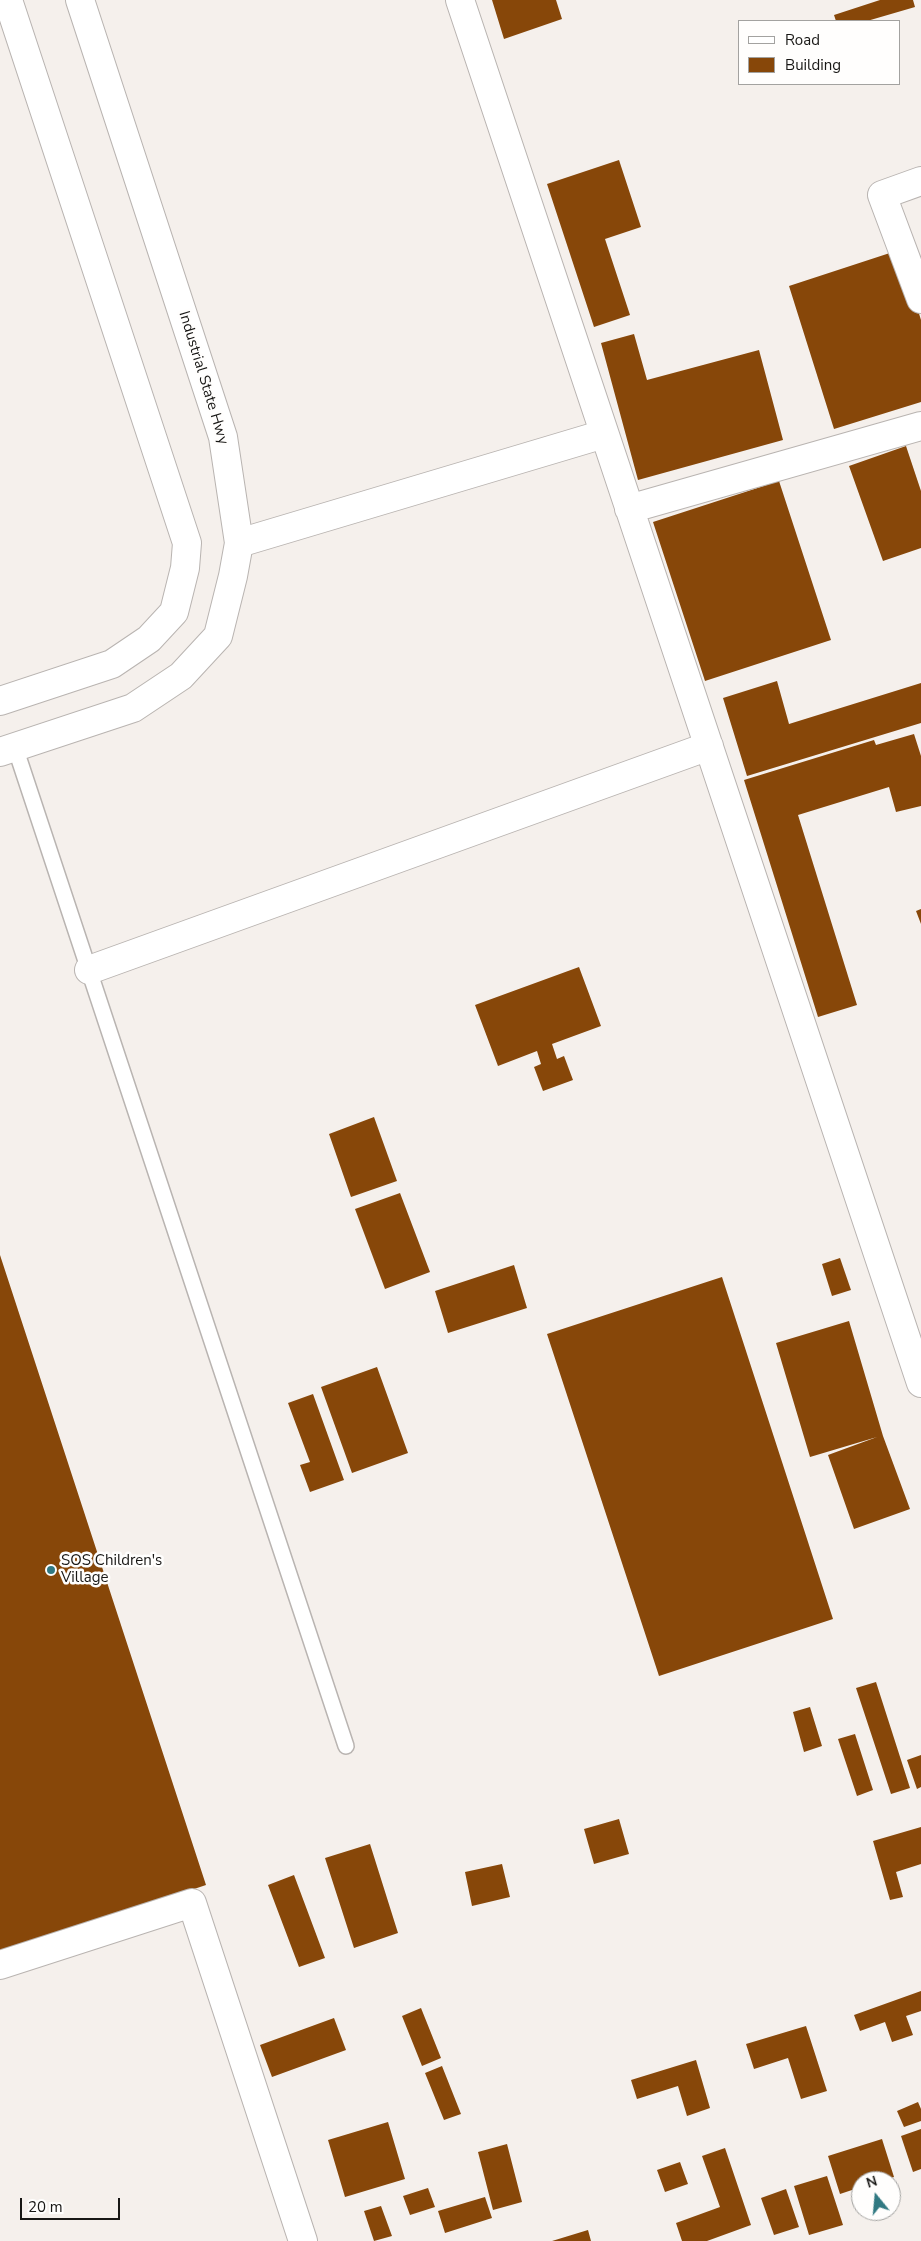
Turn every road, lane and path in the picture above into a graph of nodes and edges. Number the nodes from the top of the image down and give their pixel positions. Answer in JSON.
{"nodes":[{"id":1,"x":8,"y":0,"type":"edge"},
{"id":2,"x":80,"y":0,"type":"edge"},
{"id":3,"x":460,"y":0,"type":"edge"},
{"id":4,"x":921,"y":181,"type":"edge"},
{"id":5,"x":921,"y":299,"type":"edge"},
{"id":6,"x":921,"y":426,"type":"edge"},
{"id":7,"x":604,"y":434,"type":"junction"},
{"id":8,"x":630,"y":509,"type":"junction"},
{"id":9,"x":239,"y":543,"type":"junction"},
{"id":10,"x":0,"y":701,"type":"edge"},
{"id":11,"x":709,"y":746,"type":"junction"},
{"id":12,"x":8,"y":750,"type":"edge"},
{"id":13,"x":89,"y":970,"type":"junction"},
{"id":14,"x":913,"y":1335,"type":"edge"},
{"id":15,"x":921,"y":1383,"type":"edge"},
{"id":16,"x":346,"y":1746,"type":"dead end"},
{"id":17,"x":0,"y":1965,"type":"edge"},
{"id":18,"x":303,"y":2241,"type":"edge"}],
"edges":[{"from":1,"to":10,"type":"street"},
{"from":2,"to":9,"type":"street","name":"Industrial State Hwy"},
{"from":3,"to":7,"type":"street"},
{"from":4,"to":5,"type":"street"},
{"from":6,"to":8,"type":"street"},
{"from":7,"to":8,"type":"street"},
{"from":7,"to":9,"type":"street"},
{"from":8,"to":11,"type":"street"},
{"from":9,"to":12,"type":"street","name":"Industrial State Hwy"},
{"from":11,"to":13,"type":"street"},
{"from":11,"to":14,"type":"street"},
{"from":12,"to":13,"type":"lane"},
{"from":13,"to":16,"type":"lane"},
{"from":14,"to":15,"type":"street"},
{"from":17,"to":18,"type":"street"}]}
